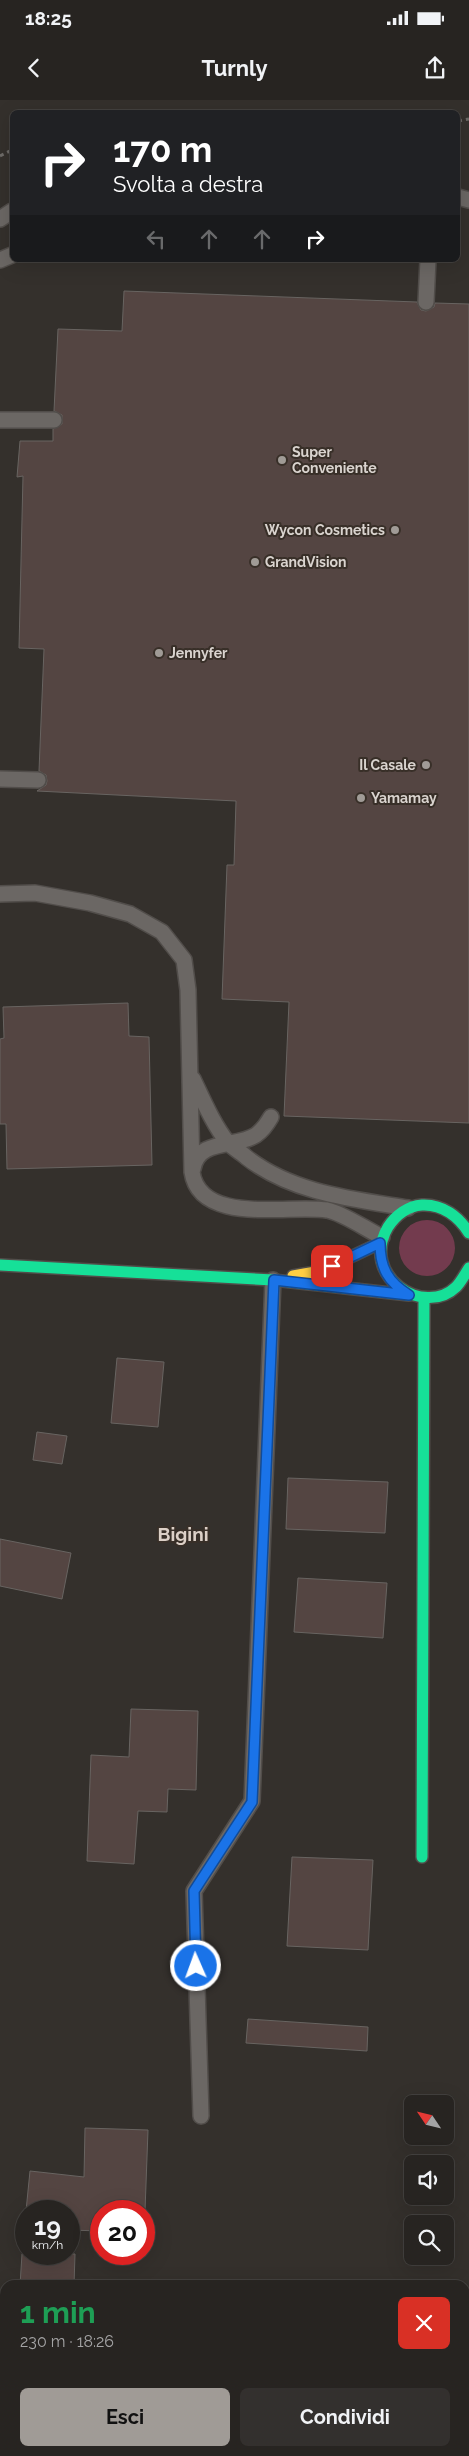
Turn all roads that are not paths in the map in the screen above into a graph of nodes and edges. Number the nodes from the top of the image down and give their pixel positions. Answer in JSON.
{"nodes":[{"id":1,"x":428,"y":262,"type":"edge"},
{"id":2,"x":426,"y":302,"type":"dead end"},
{"id":3,"x":0,"y":420,"type":"edge"},
{"id":4,"x":54,"y":420,"type":"dead end"},
{"id":5,"x":0,"y":779,"type":"edge"},
{"id":6,"x":38,"y":780,"type":"dead end"},
{"id":7,"x":0,"y":894,"type":"edge"},
{"id":8,"x":191,"y":1076,"type":"junction"},
{"id":9,"x":271,"y":1117,"type":"dead end"},
{"id":10,"x":229,"y":1143,"type":"junction"},
{"id":11,"x":192,"y":1172,"type":"junction"},
{"id":12,"x":409,"y":1208,"type":"junction"},
{"id":13,"x":469,"y":1233,"type":"edge"},
{"id":14,"x":381,"y":1240,"type":"junction"},
{"id":15,"x":0,"y":1265,"type":"edge"},
{"id":16,"x":469,"y":1268,"type":"edge"},
{"id":17,"x":274,"y":1280,"type":"junction"},
{"id":18,"x":409,"y":1295,"type":"junction"},
{"id":19,"x":429,"y":1298,"type":"junction"},
{"id":20,"x":460,"y":1300,"type":"dead end"},
{"id":21,"x":422,"y":1858,"type":"dead end"},
{"id":22,"x":201,"y":2116,"type":"dead end"}],
"edges":[{"from":1,"to":2,"type":"lane"},
{"from":3,"to":4,"type":"lane"},
{"from":5,"to":6,"type":"lane"},
{"from":7,"to":8,"type":"lane"},
{"from":8,"to":10,"type":"lane"},
{"from":8,"to":11,"type":"lane"},
{"from":9,"to":10,"type":"lane"},
{"from":10,"to":11,"type":"lane"},
{"from":10,"to":12,"type":"lane"},
{"from":11,"to":14,"type":"lane"},
{"from":12,"to":13,"type":"main road"},
{"from":12,"to":14,"type":"main road"},
{"from":14,"to":17,"type":"main road"},
{"from":14,"to":18,"type":"main road"},
{"from":15,"to":17,"type":"main road"},
{"from":16,"to":19,"type":"main road"},
{"from":17,"to":18,"type":"main road"},
{"from":17,"to":22,"type":"lane"},
{"from":18,"to":19,"type":"main road"},
{"from":19,"to":20,"type":"main road"},
{"from":19,"to":21,"type":"main road"}]}
